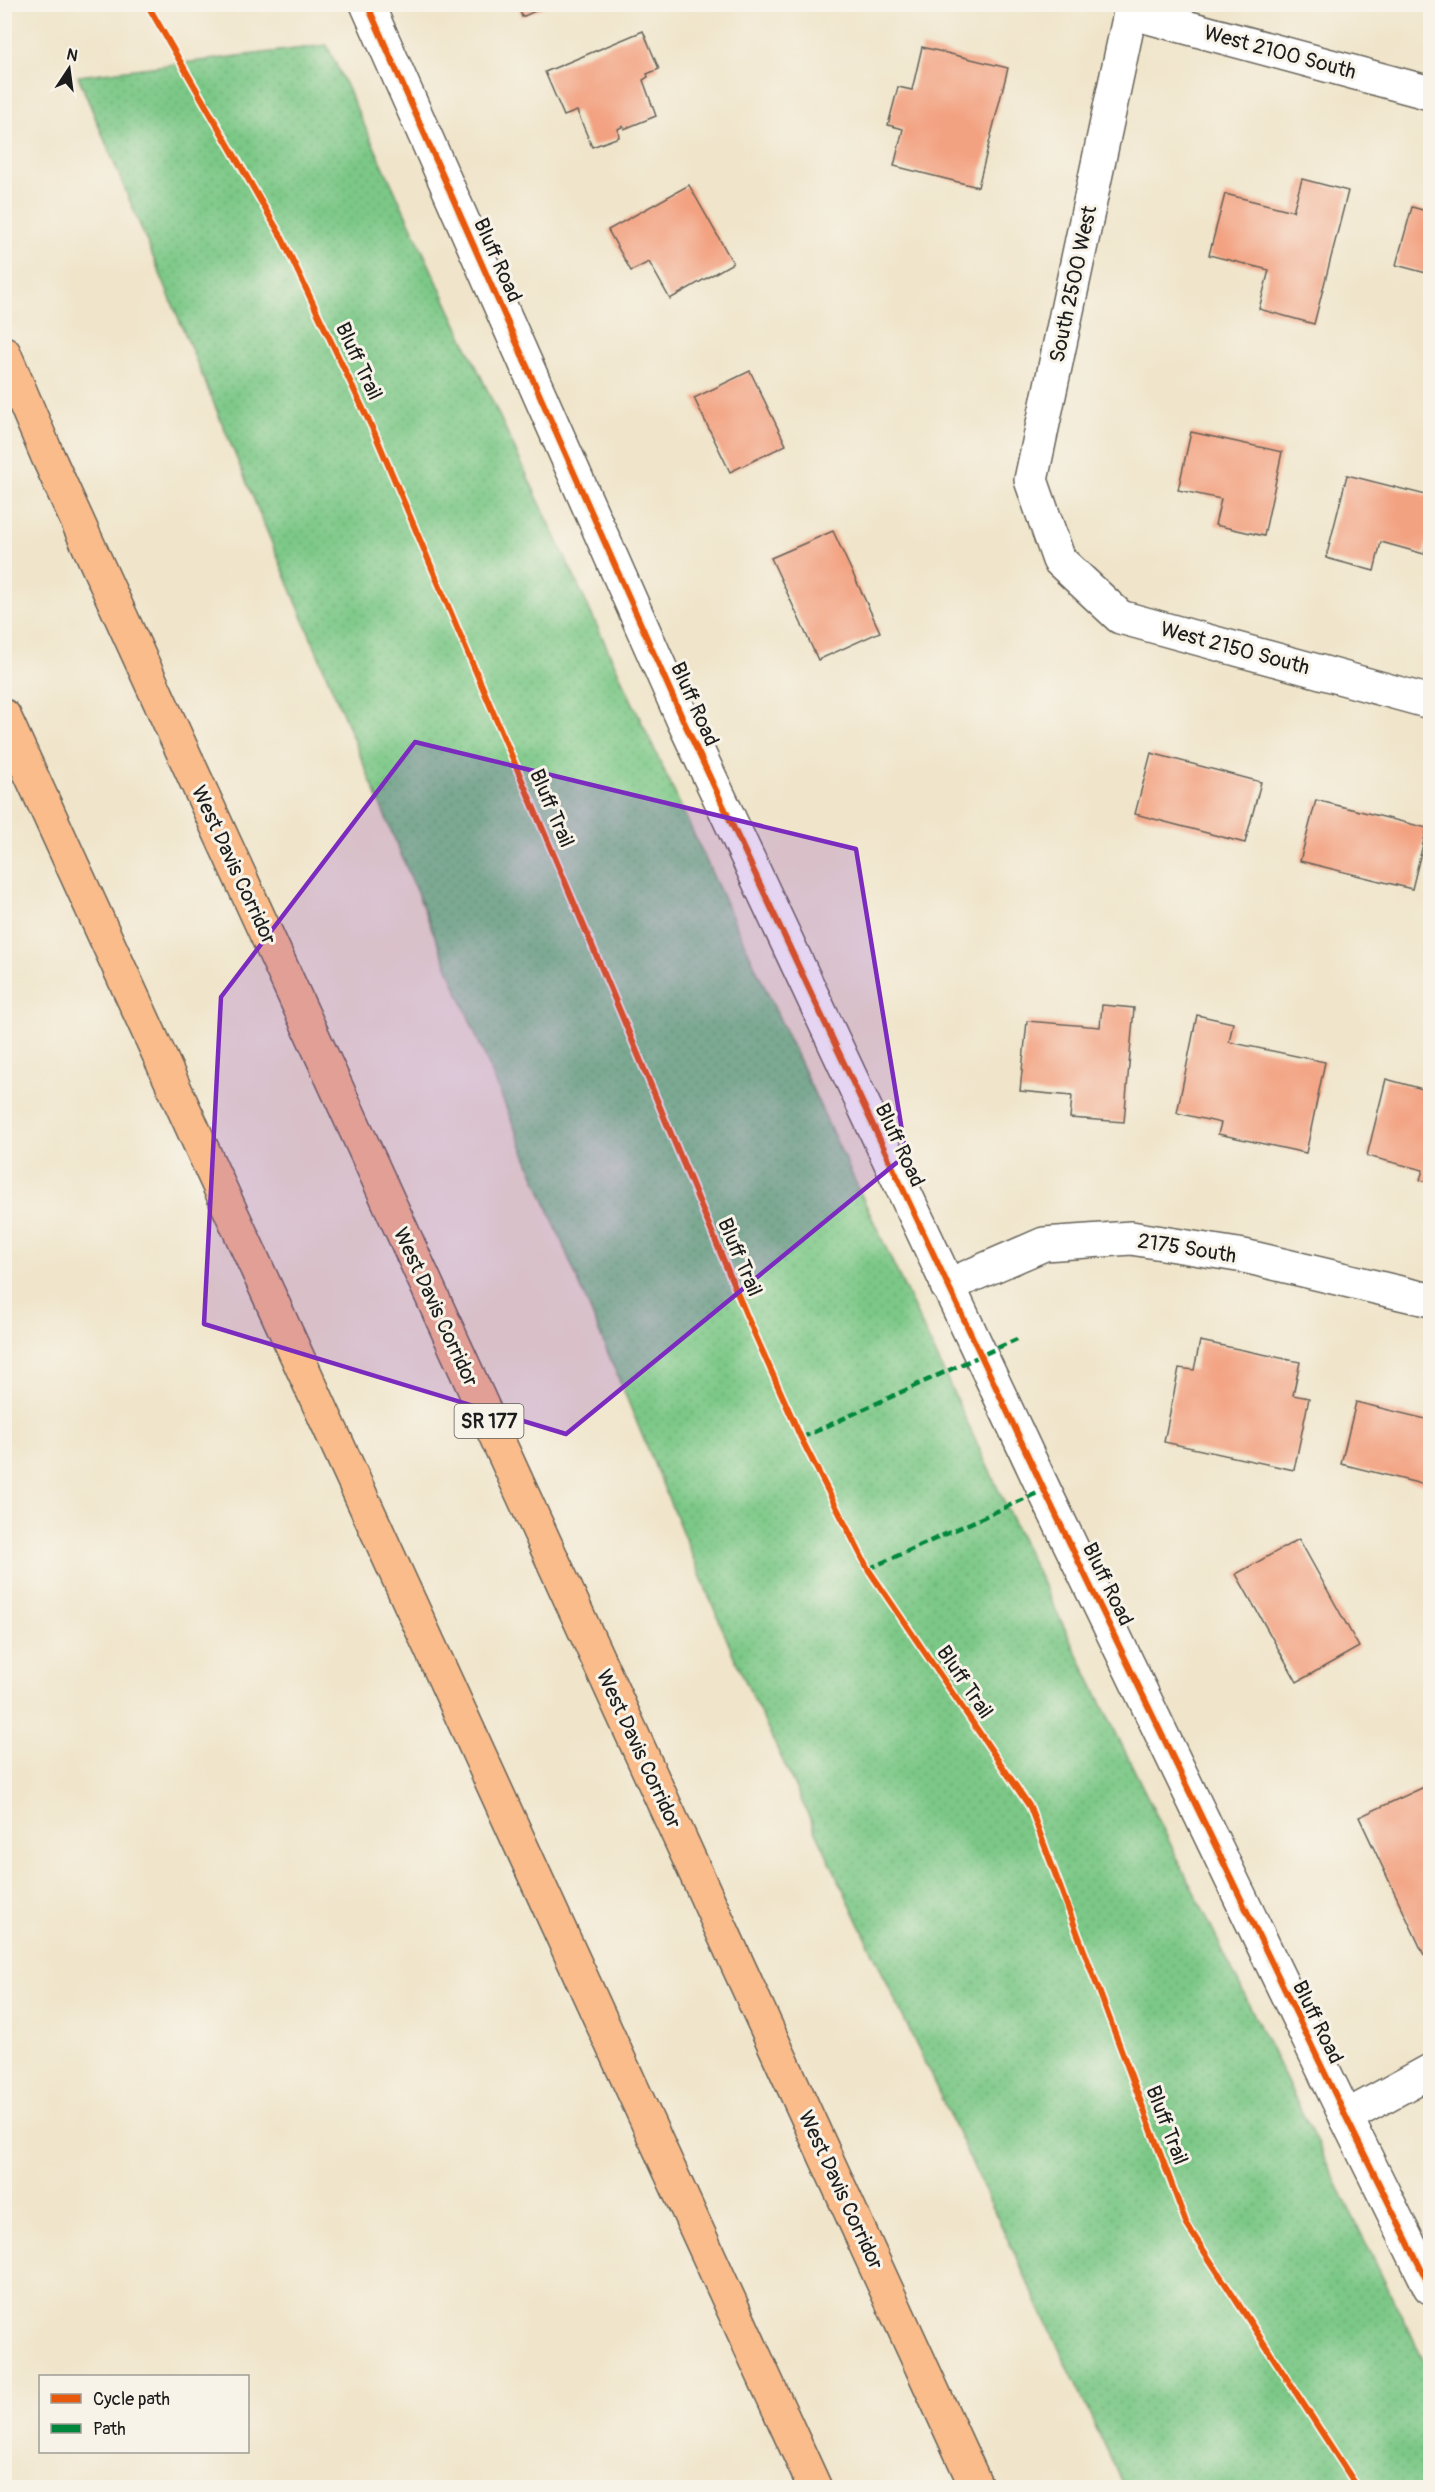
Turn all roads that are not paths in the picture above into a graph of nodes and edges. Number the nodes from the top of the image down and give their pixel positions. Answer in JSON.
{"nodes":[{"id":1,"x":367,"y":4,"type":"edge"},
{"id":2,"x":1131,"y":8,"type":"edge"},
{"id":3,"x":1431,"y":93,"type":"edge"},
{"id":4,"x":4,"y":353,"type":"edge"},
{"id":5,"x":1059,"y":560,"type":"joint"},
{"id":6,"x":1431,"y":702,"type":"edge"},
{"id":7,"x":4,"y":716,"type":"edge"},
{"id":8,"x":948,"y":1286,"type":"junction"},
{"id":9,"x":1431,"y":1300,"type":"edge"},
{"id":10,"x":1431,"y":2071,"type":"edge"},
{"id":11,"x":1346,"y":2117,"type":"junction"},
{"id":12,"x":1431,"y":2287,"type":"edge"},
{"id":13,"x":815,"y":2487,"type":"edge"},
{"id":14,"x":977,"y":2487,"type":"edge"}],
"edges":[{"from":1,"to":8,"type":"street","name":"Bluff Road"},
{"from":2,"to":3,"type":"street","name":"West 2100 South"},
{"from":2,"to":5,"type":"street","name":"South 2500 West"},
{"from":4,"to":14,"type":"highway","name":"West Davis Corridor","number":"SR 177"},
{"from":5,"to":6,"type":"street","name":"West 2150 South"},
{"from":7,"to":13,"type":"highway"},
{"from":8,"to":9,"type":"street","name":"2175 South"},
{"from":8,"to":11,"type":"street","name":"Bluff Road"},
{"from":10,"to":11,"type":"street"},
{"from":11,"to":12,"type":"street","name":"Bluff Road"}]}
